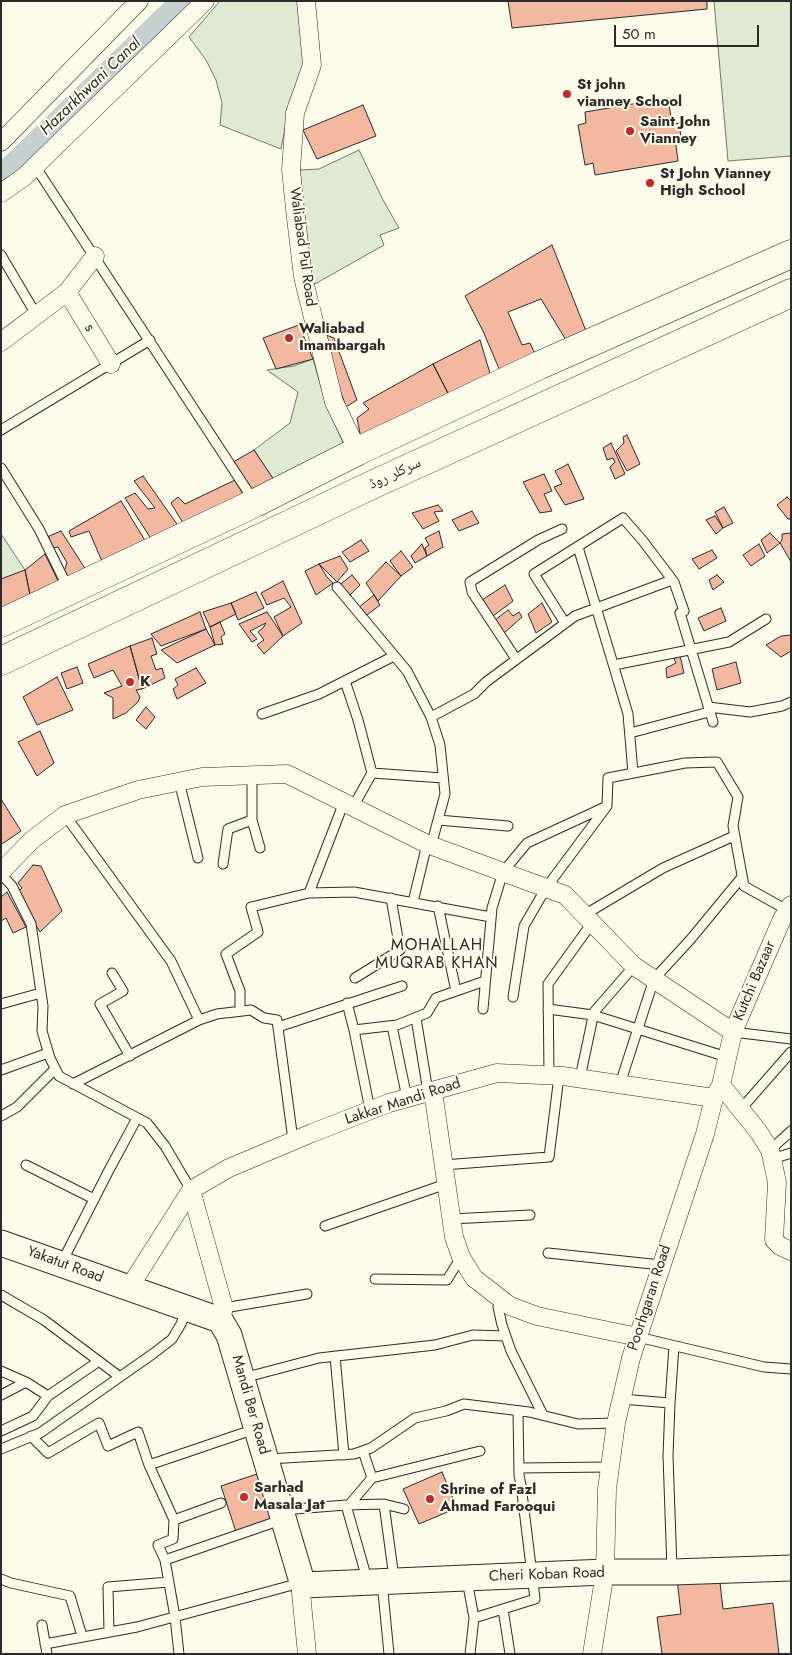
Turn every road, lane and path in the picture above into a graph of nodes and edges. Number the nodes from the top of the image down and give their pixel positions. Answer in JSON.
{"nodes":[{"id":1,"x":139,"y":1,"type":"edge"},
{"id":2,"x":205,"y":1,"type":"edge"},
{"id":3,"x":306,"y":1,"type":"edge"},
{"id":4,"x":1,"y":142,"type":"edge"},
{"id":5,"x":35,"y":166,"type":"junction"},
{"id":6,"x":1,"y":193,"type":"edge"},
{"id":7,"x":791,"y":254,"type":"edge"},
{"id":8,"x":1,"y":255,"type":"edge"},
{"id":9,"x":95,"y":256,"type":"junction"},
{"id":10,"x":68,"y":292,"type":"junction"},
{"id":11,"x":791,"y":293,"type":"edge"},
{"id":12,"x":37,"y":316,"type":"junction"},
{"id":13,"x":150,"y":340,"type":"junction"},
{"id":14,"x":1,"y":342,"type":"edge"},
{"id":15,"x":111,"y":364,"type":"junction"},
{"id":16,"x":1,"y":430,"type":"edge"},
{"id":17,"x":358,"y":451,"type":"junction"},
{"id":18,"x":1,"y":468,"type":"edge"},
{"id":19,"x":374,"y":484,"type":"junction"},
{"id":20,"x":255,"y":503,"type":"junction"},
{"id":21,"x":562,"y":529,"type":"dead end"},
{"id":22,"x":578,"y":546,"type":"junction"},
{"id":23,"x":672,"y":580,"type":"junction"},
{"id":24,"x":337,"y":587,"type":"dead end"},
{"id":25,"x":69,"y":591,"type":"junction"},
{"id":26,"x":596,"y":608,"type":"junction"},
{"id":27,"x":766,"y":619,"type":"dead end"},
{"id":28,"x":565,"y":623,"type":"junction"},
{"id":29,"x":1,"y":624,"type":"edge"},
{"id":30,"x":690,"y":649,"type":"junction"},
{"id":31,"x":394,"y":656,"type":"junction"},
{"id":32,"x":516,"y":659,"type":"junction"},
{"id":33,"x":1,"y":660,"type":"edge"},
{"id":34,"x":614,"y":665,"type":"junction"},
{"id":35,"x":345,"y":681,"type":"junction"},
{"id":36,"x":791,"y":702,"type":"edge"},
{"id":37,"x":709,"y":709,"type":"junction"},
{"id":38,"x":262,"y":714,"type":"dead end"},
{"id":39,"x":431,"y":717,"type":"junction"},
{"id":40,"x":713,"y":722,"type":"dead end"},
{"id":41,"x":630,"y":732,"type":"junction"},
{"id":42,"x":372,"y":773,"type":"junction"},
{"id":43,"x":633,"y":773,"type":"junction"},
{"id":44,"x":252,"y":775,"type":"junction"},
{"id":45,"x":443,"y":778,"type":"junction"},
{"id":46,"x":179,"y":781,"type":"junction"},
{"id":47,"x":349,"y":805,"type":"junction"},
{"id":48,"x":607,"y":806,"type":"junction"},
{"id":49,"x":65,"y":815,"type":"junction"},
{"id":50,"x":252,"y":820,"type":"junction"},
{"id":51,"x":438,"y":820,"type":"junction"},
{"id":52,"x":508,"y":826,"type":"dead end"},
{"id":53,"x":734,"y":836,"type":"junction"},
{"id":54,"x":429,"y":845,"type":"junction"},
{"id":55,"x":260,"y":848,"type":"dead end"},
{"id":56,"x":198,"y":858,"type":"dead end"},
{"id":57,"x":223,"y":864,"type":"dead end"},
{"id":58,"x":503,"y":872,"type":"junction"},
{"id":59,"x":1,"y":873,"type":"edge"},
{"id":60,"x":742,"y":877,"type":"junction"},
{"id":61,"x":546,"y":888,"type":"junction"},
{"id":62,"x":309,"y":893,"type":"junction"},
{"id":63,"x":391,"y":898,"type":"junction"},
{"id":64,"x":413,"y":902,"type":"junction"},
{"id":65,"x":438,"y":906,"type":"junction"},
{"id":66,"x":789,"y":907,"type":"edge"},
{"id":67,"x":491,"y":917,"type":"junction"},
{"id":68,"x":588,"y":919,"type":"junction"},
{"id":69,"x":634,"y":966,"type":"junction"},
{"id":70,"x":112,"y":973,"type":"dead end"},
{"id":71,"x":355,"y":978,"type":"dead end"},
{"id":72,"x":654,"y":979,"type":"junction"},
{"id":73,"x":485,"y":981,"type":"junction"},
{"id":74,"x":402,"y":986,"type":"dead end"},
{"id":75,"x":456,"y":991,"type":"junction"},
{"id":76,"x":41,"y":994,"type":"junction"},
{"id":77,"x":514,"y":997,"type":"dead end"},
{"id":78,"x":1,"y":1004,"type":"edge"},
{"id":79,"x":347,"y":1004,"type":"junction"},
{"id":80,"x":483,"y":1009,"type":"dead end"},
{"id":81,"x":548,"y":1009,"type":"junction"},
{"id":82,"x":240,"y":1011,"type":"junction"},
{"id":83,"x":593,"y":1016,"type":"junction"},
{"id":84,"x":416,"y":1018,"type":"junction"},
{"id":85,"x":200,"y":1020,"type":"junction"},
{"id":86,"x":392,"y":1026,"type":"junction"},
{"id":87,"x":278,"y":1027,"type":"junction"},
{"id":88,"x":354,"y":1030,"type":"junction"},
{"id":89,"x":637,"y":1030,"type":"junction"},
{"id":90,"x":733,"y":1032,"type":"junction"},
{"id":91,"x":791,"y":1039,"type":"edge"},
{"id":92,"x":791,"y":1052,"type":"edge"},
{"id":93,"x":48,"y":1053,"type":"junction"},
{"id":94,"x":130,"y":1056,"type":"junction"},
{"id":95,"x":727,"y":1057,"type":"junction"},
{"id":96,"x":55,"y":1069,"type":"junction"},
{"id":97,"x":1,"y":1070,"type":"edge"},
{"id":98,"x":554,"y":1076,"type":"junction"},
{"id":99,"x":580,"y":1078,"type":"junction"},
{"id":100,"x":73,"y":1084,"type":"junction"},
{"id":101,"x":620,"y":1084,"type":"junction"},
{"id":102,"x":430,"y":1092,"type":"junction"},
{"id":103,"x":718,"y":1092,"type":"junction"},
{"id":104,"x":407,"y":1098,"type":"junction"},
{"id":105,"x":741,"y":1109,"type":"junction"},
{"id":106,"x":370,"y":1110,"type":"junction"},
{"id":107,"x":1,"y":1116,"type":"edge"},
{"id":108,"x":137,"y":1118,"type":"junction"},
{"id":109,"x":791,"y":1131,"type":"edge"},
{"id":110,"x":293,"y":1140,"type":"junction"},
{"id":111,"x":791,"y":1153,"type":"edge"},
{"id":112,"x":771,"y":1155,"type":"junction"},
{"id":113,"x":26,"y":1165,"type":"dead end"},
{"id":114,"x":443,"y":1165,"type":"junction"},
{"id":115,"x":446,"y":1184,"type":"junction"},
{"id":116,"x":191,"y":1190,"type":"junction"},
{"id":117,"x":94,"y":1199,"type":"junction"},
{"id":118,"x":530,"y":1215,"type":"dead end"},
{"id":119,"x":451,"y":1219,"type":"junction"},
{"id":120,"x":324,"y":1226,"type":"dead end"},
{"id":121,"x":1,"y":1243,"type":"edge"},
{"id":122,"x":791,"y":1251,"type":"edge"},
{"id":123,"x":548,"y":1253,"type":"dead end"},
{"id":124,"x":461,"y":1258,"type":"junction"},
{"id":125,"x":61,"y":1264,"type":"junction"},
{"id":126,"x":661,"y":1265,"type":"junction"},
{"id":127,"x":375,"y":1279,"type":"dead end"},
{"id":128,"x":129,"y":1288,"type":"junction"},
{"id":129,"x":306,"y":1294,"type":"dead end"},
{"id":130,"x":3,"y":1298,"type":"edge"},
{"id":131,"x":501,"y":1299,"type":"junction"},
{"id":132,"x":187,"y":1309,"type":"junction"},
{"id":133,"x":222,"y":1314,"type":"junction"},
{"id":134,"x":506,"y":1336,"type":"junction"},
{"id":135,"x":638,"y":1337,"type":"junction"},
{"id":136,"x":674,"y":1346,"type":"junction"},
{"id":137,"x":335,"y":1356,"type":"junction"},
{"id":138,"x":99,"y":1361,"type":"junction"},
{"id":139,"x":791,"y":1369,"type":"edge"},
{"id":140,"x":1,"y":1372,"type":"edge"},
{"id":141,"x":120,"y":1377,"type":"junction"},
{"id":142,"x":242,"y":1378,"type":"junction"},
{"id":143,"x":26,"y":1382,"type":"junction"},
{"id":144,"x":1,"y":1395,"type":"edge"},
{"id":145,"x":48,"y":1396,"type":"junction"},
{"id":146,"x":621,"y":1399,"type":"junction"},
{"id":147,"x":670,"y":1403,"type":"junction"},
{"id":148,"x":518,"y":1410,"type":"junction"},
{"id":149,"x":543,"y":1415,"type":"junction"},
{"id":150,"x":616,"y":1423,"type":"junction"},
{"id":151,"x":257,"y":1428,"type":"junction"},
{"id":152,"x":1,"y":1431,"type":"edge"},
{"id":153,"x":31,"y":1436,"type":"junction"},
{"id":154,"x":1,"y":1449,"type":"edge"},
{"id":155,"x":363,"y":1451,"type":"junction"},
{"id":156,"x":480,"y":1451,"type":"dead end"},
{"id":157,"x":344,"y":1455,"type":"junction"},
{"id":158,"x":266,"y":1459,"type":"junction"},
{"id":159,"x":149,"y":1465,"type":"junction"},
{"id":160,"x":610,"y":1467,"type":"junction"},
{"id":161,"x":519,"y":1468,"type":"junction"},
{"id":162,"x":372,"y":1478,"type":"junction"},
{"id":163,"x":220,"y":1503,"type":"dead end"},
{"id":164,"x":384,"y":1504,"type":"junction"},
{"id":165,"x":347,"y":1505,"type":"junction"},
{"id":166,"x":404,"y":1509,"type":"dead end"},
{"id":167,"x":283,"y":1515,"type":"junction"},
{"id":168,"x":174,"y":1520,"type":"junction"},
{"id":169,"x":165,"y":1560,"type":"junction"},
{"id":170,"x":791,"y":1568,"type":"edge"},
{"id":171,"x":605,"y":1572,"type":"junction"},
{"id":172,"x":673,"y":1572,"type":"junction"},
{"id":173,"x":531,"y":1575,"type":"junction"},
{"id":174,"x":466,"y":1578,"type":"junction"},
{"id":175,"x":1,"y":1579,"type":"edge"},
{"id":176,"x":169,"y":1582,"type":"junction"},
{"id":177,"x":381,"y":1582,"type":"junction"},
{"id":178,"x":303,"y":1584,"type":"junction"},
{"id":179,"x":503,"y":1609,"type":"junction"},
{"id":180,"x":175,"y":1617,"type":"junction"},
{"id":181,"x":474,"y":1618,"type":"junction"},
{"id":182,"x":42,"y":1625,"type":"dead end"},
{"id":183,"x":109,"y":1632,"type":"junction"},
{"id":184,"x":82,"y":1636,"type":"junction"},
{"id":185,"x":45,"y":1644,"type":"junction"},
{"id":186,"x":47,"y":1654,"type":"edge"},
{"id":187,"x":180,"y":1654,"type":"edge"},
{"id":188,"x":307,"y":1654,"type":"edge"},
{"id":189,"x":389,"y":1654,"type":"edge"},
{"id":190,"x":470,"y":1654,"type":"edge"},
{"id":191,"x":510,"y":1654,"type":"edge"},
{"id":192,"x":592,"y":1654,"type":"edge"}],
"edges":[{"from":1,"to":4,"type":"street"},
{"from":2,"to":5,"type":"street"},
{"from":3,"to":17,"type":"street","name":"Waliabad Pul Road"},
{"from":5,"to":6,"type":"street"},
{"from":5,"to":9,"type":"lane"},
{"from":7,"to":17,"type":"main road"},
{"from":8,"to":12,"type":"lane"},
{"from":9,"to":10,"type":"street"},
{"from":9,"to":13,"type":"lane"},
{"from":10,"to":12,"type":"street"},
{"from":10,"to":15,"type":"street","name":"s"},
{"from":11,"to":19,"type":"main road","name":"سرکلر روڈ"},
{"from":12,"to":14,"type":"street"},
{"from":13,"to":15,"type":"lane"},
{"from":13,"to":20,"type":"lane"},
{"from":15,"to":16,"type":"lane"},
{"from":17,"to":19,"type":"main road","name":"Waliabad Pul Road"},
{"from":17,"to":20,"type":"main road"},
{"from":18,"to":25,"type":"lane"},
{"from":19,"to":33,"type":"main road","name":"سرکلر روڈ"},
{"from":20,"to":25,"type":"main road"},
{"from":21,"to":32,"type":"lane"},
{"from":22,"to":23,"type":"lane"},
{"from":22,"to":26,"type":"lane"},
{"from":22,"to":28,"type":"lane"},
{"from":23,"to":26,"type":"lane"},
{"from":23,"to":30,"type":"lane"},
{"from":24,"to":31,"type":"lane"},
{"from":25,"to":29,"type":"main road"},
{"from":26,"to":28,"type":"lane"},
{"from":26,"to":34,"type":"lane"},
{"from":27,"to":30,"type":"lane"},
{"from":28,"to":32,"type":"lane"},
{"from":30,"to":34,"type":"lane"},
{"from":30,"to":37,"type":"lane"},
{"from":31,"to":35,"type":"lane"},
{"from":31,"to":39,"type":"lane"},
{"from":32,"to":39,"type":"lane"},
{"from":34,"to":41,"type":"lane"},
{"from":35,"to":38,"type":"lane"},
{"from":35,"to":42,"type":"lane"},
{"from":36,"to":37,"type":"lane"},
{"from":37,"to":40,"type":"lane"},
{"from":37,"to":41,"type":"lane"},
{"from":39,"to":45,"type":"lane"},
{"from":41,"to":43,"type":"lane"},
{"from":42,"to":45,"type":"lane"},
{"from":42,"to":47,"type":"lane"},
{"from":43,"to":48,"type":"lane"},
{"from":43,"to":53,"type":"lane"},
{"from":44,"to":46,"type":"street"},
{"from":44,"to":47,"type":"street"},
{"from":44,"to":50,"type":"lane"},
{"from":45,"to":51,"type":"lane"},
{"from":46,"to":49,"type":"street"},
{"from":46,"to":56,"type":"lane"},
{"from":47,"to":54,"type":"street"},
{"from":47,"to":62,"type":"lane"},
{"from":48,"to":58,"type":"lane"},
{"from":48,"to":61,"type":"lane"},
{"from":49,"to":59,"type":"street"},
{"from":49,"to":85,"type":"lane"},
{"from":50,"to":55,"type":"lane"},
{"from":50,"to":57,"type":"lane"},
{"from":51,"to":52,"type":"lane"},
{"from":51,"to":54,"type":"lane"},
{"from":53,"to":60,"type":"lane"},
{"from":53,"to":68,"type":"lane"},
{"from":54,"to":58,"type":"street"},
{"from":54,"to":64,"type":"lane"},
{"from":58,"to":61,"type":"street"},
{"from":58,"to":67,"type":"lane"},
{"from":59,"to":76,"type":"lane"},
{"from":60,"to":66,"type":"lane"},
{"from":60,"to":72,"type":"lane"},
{"from":61,"to":68,"type":"street"},
{"from":61,"to":77,"type":"lane"},
{"from":62,"to":63,"type":"lane"},
{"from":62,"to":82,"type":"lane"},
{"from":63,"to":64,"type":"lane"},
{"from":63,"to":71,"type":"lane"},
{"from":64,"to":65,"type":"lane"},
{"from":65,"to":67,"type":"lane"},
{"from":65,"to":75,"type":"lane"},
{"from":66,"to":90,"type":"street","name":"Kutchi Bazaar"},
{"from":67,"to":73,"type":"lane"},
{"from":68,"to":69,"type":"street"},
{"from":68,"to":81,"type":"lane"},
{"from":69,"to":72,"type":"street"},
{"from":69,"to":83,"type":"lane"},
{"from":70,"to":94,"type":"lane"},
{"from":72,"to":89,"type":"lane"},
{"from":72,"to":90,"type":"street"},
{"from":73,"to":75,"type":"lane"},
{"from":73,"to":80,"type":"lane"},
{"from":74,"to":79,"type":"lane"},
{"from":75,"to":84,"type":"lane"},
{"from":76,"to":78,"type":"lane"},
{"from":76,"to":93,"type":"lane"},
{"from":79,"to":87,"type":"lane"},
{"from":79,"to":88,"type":"lane"},
{"from":81,"to":83,"type":"lane"},
{"from":81,"to":98,"type":"lane"},
{"from":82,"to":85,"type":"lane"},
{"from":82,"to":87,"type":"lane"},
{"from":83,"to":89,"type":"lane"},
{"from":83,"to":99,"type":"lane"},
{"from":84,"to":86,"type":"lane"},
{"from":84,"to":102,"type":"lane"},
{"from":85,"to":94,"type":"lane"},
{"from":86,"to":88,"type":"lane"},
{"from":86,"to":104,"type":"lane"},
{"from":87,"to":110,"type":"lane"},
{"from":88,"to":106,"type":"lane"},
{"from":89,"to":95,"type":"lane"},
{"from":89,"to":101,"type":"lane"},
{"from":90,"to":91,"type":"lane"},
{"from":90,"to":95,"type":"street","name":"Poorhgaran Road"},
{"from":92,"to":105,"type":"lane"},
{"from":93,"to":96,"type":"lane"},
{"from":93,"to":97,"type":"lane"},
{"from":94,"to":100,"type":"lane"},
{"from":95,"to":103,"type":"street","name":"Poorhgaran Road"},
{"from":96,"to":100,"type":"lane"},
{"from":96,"to":107,"type":"lane"},
{"from":98,"to":99,"type":"street","name":"Lakkar Mandi Road"},
{"from":98,"to":102,"type":"street","name":"Lakkar Mandi Road"},
{"from":98,"to":114,"type":"lane"},
{"from":99,"to":101,"type":"street","name":"Lakkar Mandi Road"},
{"from":100,"to":108,"type":"lane"},
{"from":101,"to":103,"type":"street","name":"Lakkar Mandi Road"},
{"from":102,"to":104,"type":"street","name":"Lakkar Mandi Road"},
{"from":102,"to":114,"type":"street"},
{"from":103,"to":105,"type":"street"},
{"from":103,"to":126,"type":"street","name":"Poorhgaran Road"},
{"from":104,"to":106,"type":"street","name":"Lakkar Mandi Road"},
{"from":105,"to":112,"type":"street"},
{"from":106,"to":110,"type":"street","name":"Lakkar Mandi Road"},
{"from":108,"to":116,"type":"lane"},
{"from":108,"to":117,"type":"lane"},
{"from":109,"to":112,"type":"lane"},
{"from":110,"to":116,"type":"street","name":"Lakkar Mandi Road"},
{"from":111,"to":112,"type":"lane"},
{"from":112,"to":122,"type":"street"},
{"from":113,"to":117,"type":"lane"},
{"from":114,"to":115,"type":"street"},
{"from":115,"to":119,"type":"street"},
{"from":115,"to":120,"type":"lane"},
{"from":116,"to":128,"type":"street","name":"Lakkar Mandi Road"},
{"from":116,"to":133,"type":"street"},
{"from":117,"to":125,"type":"lane"},
{"from":118,"to":119,"type":"lane"},
{"from":119,"to":124,"type":"street"},
{"from":121,"to":125,"type":"street","name":"Yakatut Road"},
{"from":123,"to":126,"type":"lane"},
{"from":124,"to":127,"type":"lane"},
{"from":124,"to":131,"type":"street"},
{"from":125,"to":128,"type":"street","name":"Yakatut Road"},
{"from":126,"to":135,"type":"street","name":"Poorhgaran Road"},
{"from":128,"to":132,"type":"street"},
{"from":129,"to":133,"type":"lane"},
{"from":130,"to":138,"type":"lane"},
{"from":131,"to":134,"type":"lane"},
{"from":131,"to":135,"type":"street"},
{"from":132,"to":133,"type":"street"},
{"from":132,"to":141,"type":"lane"},
{"from":133,"to":142,"type":"street","name":"Mandi Ber Road"},
{"from":134,"to":137,"type":"lane"},
{"from":134,"to":149,"type":"lane"},
{"from":135,"to":136,"type":"lane"},
{"from":135,"to":146,"type":"street","name":"Poorhgaran Road"},
{"from":136,"to":139,"type":"lane"},
{"from":136,"to":147,"type":"lane"},
{"from":137,"to":142,"type":"lane"},
{"from":137,"to":157,"type":"lane"},
{"from":138,"to":141,"type":"lane"},
{"from":138,"to":145,"type":"lane"},
{"from":140,"to":143,"type":"lane"},
{"from":141,"to":153,"type":"lane"},
{"from":142,"to":151,"type":"street","name":"Mandi Ber Road"},
{"from":143,"to":144,"type":"lane"},
{"from":143,"to":145,"type":"lane"},
{"from":145,"to":152,"type":"lane"},
{"from":146,"to":147,"type":"lane"},
{"from":146,"to":150,"type":"street","name":"Poorhgaran Road"},
{"from":147,"to":172,"type":"lane"},
{"from":148,"to":149,"type":"lane"},
{"from":148,"to":155,"type":"lane"},
{"from":148,"to":161,"type":"lane"},
{"from":149,"to":150,"type":"lane"},
{"from":150,"to":160,"type":"street","name":"Poorhgaran Road"},
{"from":151,"to":158,"type":"street","name":"Mandi Ber Road"},
{"from":151,"to":159,"type":"lane"},
{"from":153,"to":154,"type":"lane"},
{"from":153,"to":159,"type":"lane"},
{"from":155,"to":157,"type":"lane"},
{"from":155,"to":162,"type":"lane"},
{"from":156,"to":162,"type":"lane"},
{"from":157,"to":158,"type":"lane"},
{"from":158,"to":167,"type":"street","name":"Mandi Ber Road"},
{"from":159,"to":168,"type":"lane"},
{"from":160,"to":161,"type":"lane"},
{"from":160,"to":171,"type":"street","name":"Poorhgaran Road"},
{"from":161,"to":173,"type":"lane"},
{"from":162,"to":165,"type":"lane"},
{"from":163,"to":168,"type":"lane"},
{"from":164,"to":165,"type":"lane"},
{"from":164,"to":166,"type":"lane"},
{"from":164,"to":177,"type":"lane"},
{"from":165,"to":167,"type":"lane"},
{"from":165,"to":177,"type":"lane"},
{"from":167,"to":169,"type":"lane"},
{"from":167,"to":178,"type":"street","name":"Mandi Ber Road"},
{"from":168,"to":169,"type":"lane"},
{"from":169,"to":176,"type":"lane"},
{"from":170,"to":172,"type":"street","name":"Cheri Koban Road"},
{"from":171,"to":172,"type":"street","name":"Cheri Koban Road"},
{"from":171,"to":173,"type":"street","name":"Cheri Koban Road"},
{"from":171,"to":192,"type":"street","name":"Poorhgaran Road"},
{"from":173,"to":174,"type":"street","name":"Cheri Koban Road"},
{"from":173,"to":179,"type":"lane"},
{"from":174,"to":177,"type":"street","name":"Cheri Koban Road"},
{"from":174,"to":181,"type":"lane"},
{"from":175,"to":184,"type":"lane"},
{"from":176,"to":180,"type":"lane"},
{"from":176,"to":183,"type":"lane"},
{"from":177,"to":178,"type":"street","name":"Cheri Koban Road"},
{"from":177,"to":189,"type":"lane"},
{"from":178,"to":180,"type":"lane"},
{"from":178,"to":188,"type":"street"},
{"from":179,"to":181,"type":"lane"},
{"from":179,"to":191,"type":"lane"},
{"from":180,"to":183,"type":"lane"},
{"from":180,"to":187,"type":"lane"},
{"from":181,"to":190,"type":"lane"},
{"from":182,"to":185,"type":"lane"},
{"from":183,"to":184,"type":"lane"},
{"from":184,"to":185,"type":"lane"},
{"from":185,"to":186,"type":"lane"}]}
